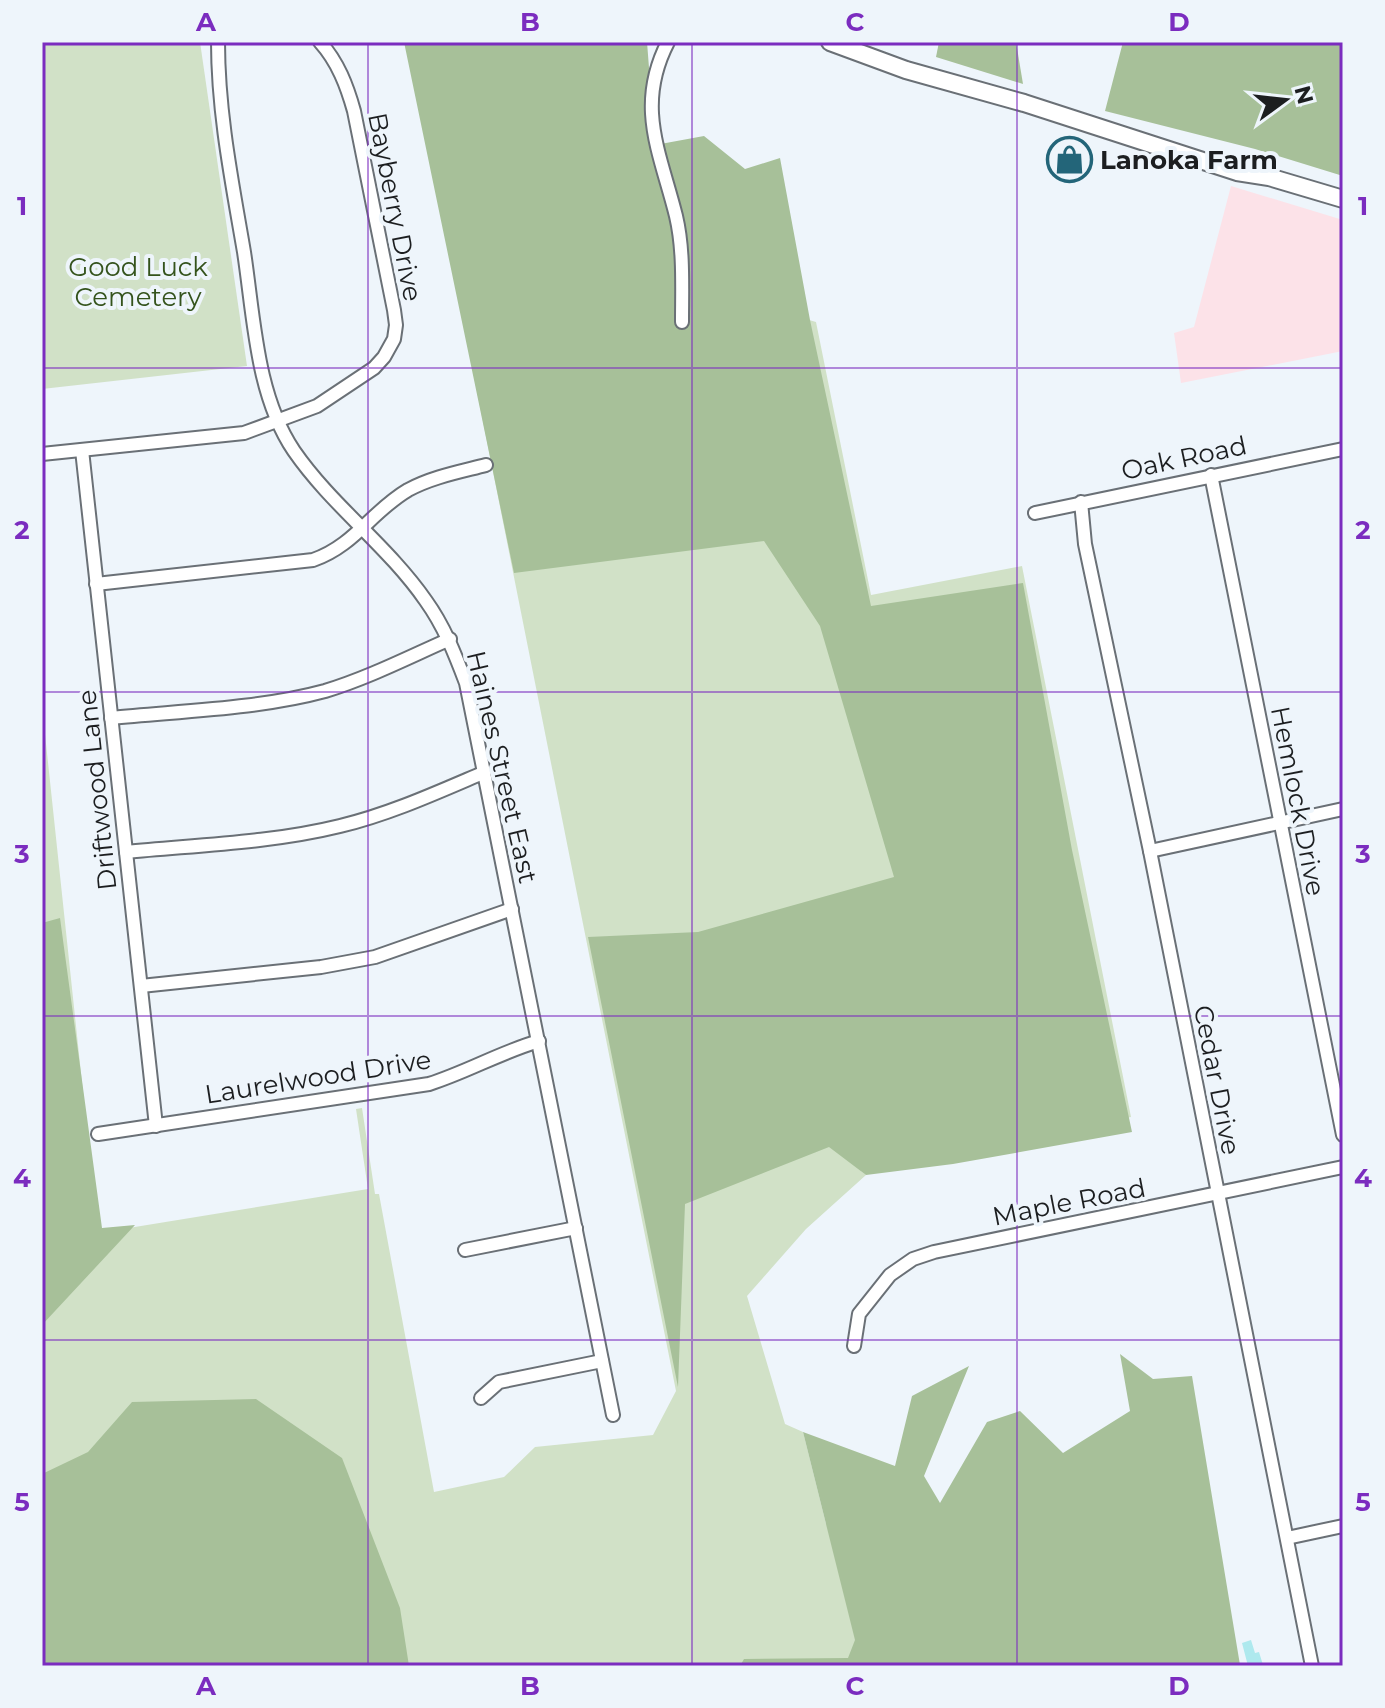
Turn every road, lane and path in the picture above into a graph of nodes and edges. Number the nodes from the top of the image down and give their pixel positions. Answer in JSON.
{"nodes":[{"id":1,"x":218,"y":42,"type":"edge"},
{"id":2,"x":320,"y":42,"type":"edge"},
{"id":3,"x":668,"y":42,"type":"edge"},
{"id":4,"x":830,"y":42,"type":"edge"},
{"id":5,"x":1343,"y":199,"type":"edge"},
{"id":6,"x":682,"y":322,"type":"dead end"},
{"id":7,"x":279,"y":422,"type":"junction"},
{"id":8,"x":1343,"y":449,"type":"edge"},
{"id":9,"x":82,"y":450,"type":"junction"},
{"id":10,"x":42,"y":454,"type":"edge"},
{"id":11,"x":486,"y":465,"type":"dead end"},
{"id":12,"x":1211,"y":475,"type":"junction"},
{"id":13,"x":1081,"y":502,"type":"junction"},
{"id":14,"x":1035,"y":513,"type":"dead end"},
{"id":15,"x":363,"y":528,"type":"junction"},
{"id":16,"x":96,"y":584,"type":"junction"},
{"id":17,"x":450,"y":639,"type":"junction"},
{"id":18,"x":111,"y":718,"type":"junction"},
{"id":19,"x":485,"y":772,"type":"junction"},
{"id":20,"x":1343,"y":809,"type":"edge"},
{"id":21,"x":1279,"y":823,"type":"junction"},
{"id":22,"x":1150,"y":851,"type":"junction"},
{"id":23,"x":126,"y":852,"type":"junction"},
{"id":24,"x":512,"y":909,"type":"junction"},
{"id":25,"x":141,"y":986,"type":"junction"},
{"id":26,"x":539,"y":1041,"type":"junction"},
{"id":27,"x":156,"y":1126,"type":"junction"},
{"id":28,"x":98,"y":1134,"type":"dead end"},
{"id":29,"x":1343,"y":1135,"type":"edge"},
{"id":30,"x":1343,"y":1167,"type":"edge"},
{"id":31,"x":1217,"y":1195,"type":"junction"},
{"id":32,"x":576,"y":1228,"type":"junction"},
{"id":33,"x":465,"y":1250,"type":"dead end"},
{"id":34,"x":854,"y":1346,"type":"dead end"},
{"id":35,"x":602,"y":1361,"type":"junction"},
{"id":36,"x":481,"y":1398,"type":"dead end"},
{"id":37,"x":613,"y":1415,"type":"dead end"},
{"id":38,"x":1343,"y":1526,"type":"edge"},
{"id":39,"x":1287,"y":1538,"type":"junction"},
{"id":40,"x":1312,"y":1666,"type":"edge"}],
"edges":[{"from":1,"to":7,"type":"street","name":"Haines Street East"},
{"from":2,"to":7,"type":"street","name":"Bayberry Drive"},
{"from":3,"to":6,"type":"street"},
{"from":4,"to":5,"type":"highway"},
{"from":7,"to":9,"type":"street","name":"Bayberry Drive"},
{"from":7,"to":15,"type":"street","name":"Haines Street East"},
{"from":8,"to":12,"type":"street","name":"Oak Road"},
{"from":9,"to":10,"type":"street","name":"Bayberry Drive"},
{"from":9,"to":16,"type":"street","name":"Driftwood Lane"},
{"from":11,"to":15,"type":"street"},
{"from":12,"to":13,"type":"street","name":"Oak Road"},
{"from":12,"to":21,"type":"street","name":"Hemlock Drive"},
{"from":13,"to":14,"type":"street","name":"Oak Road"},
{"from":13,"to":22,"type":"street","name":"Cedar Drive"},
{"from":15,"to":16,"type":"street"},
{"from":15,"to":17,"type":"street","name":"Haines Street East"},
{"from":16,"to":18,"type":"street","name":"Driftwood Lane"},
{"from":17,"to":18,"type":"street"},
{"from":17,"to":19,"type":"street","name":"Haines Street East"},
{"from":18,"to":23,"type":"street","name":"Driftwood Lane"},
{"from":19,"to":23,"type":"street"},
{"from":19,"to":24,"type":"street","name":"Haines Street East"},
{"from":20,"to":21,"type":"street"},
{"from":21,"to":22,"type":"street"},
{"from":21,"to":29,"type":"street","name":"Hemlock Drive"},
{"from":22,"to":31,"type":"street","name":"Cedar Drive"},
{"from":23,"to":25,"type":"street","name":"Driftwood Lane"},
{"from":24,"to":25,"type":"street"},
{"from":24,"to":26,"type":"street","name":"Haines Street East"},
{"from":25,"to":27,"type":"street","name":"Driftwood Lane"},
{"from":26,"to":27,"type":"street","name":"Laurelwood Drive"},
{"from":26,"to":32,"type":"street","name":"Haines Street East"},
{"from":27,"to":28,"type":"street","name":"Laurelwood Drive"},
{"from":30,"to":31,"type":"street","name":"Maple Road"},
{"from":31,"to":34,"type":"street","name":"Maple Road"},
{"from":31,"to":39,"type":"street","name":"Cedar Drive"},
{"from":32,"to":33,"type":"street"},
{"from":32,"to":35,"type":"street","name":"Haines Street East"},
{"from":35,"to":36,"type":"street"},
{"from":35,"to":37,"type":"street","name":"Haines Street East"},
{"from":38,"to":39,"type":"street"},
{"from":39,"to":40,"type":"street","name":"Cedar Drive"}]}
